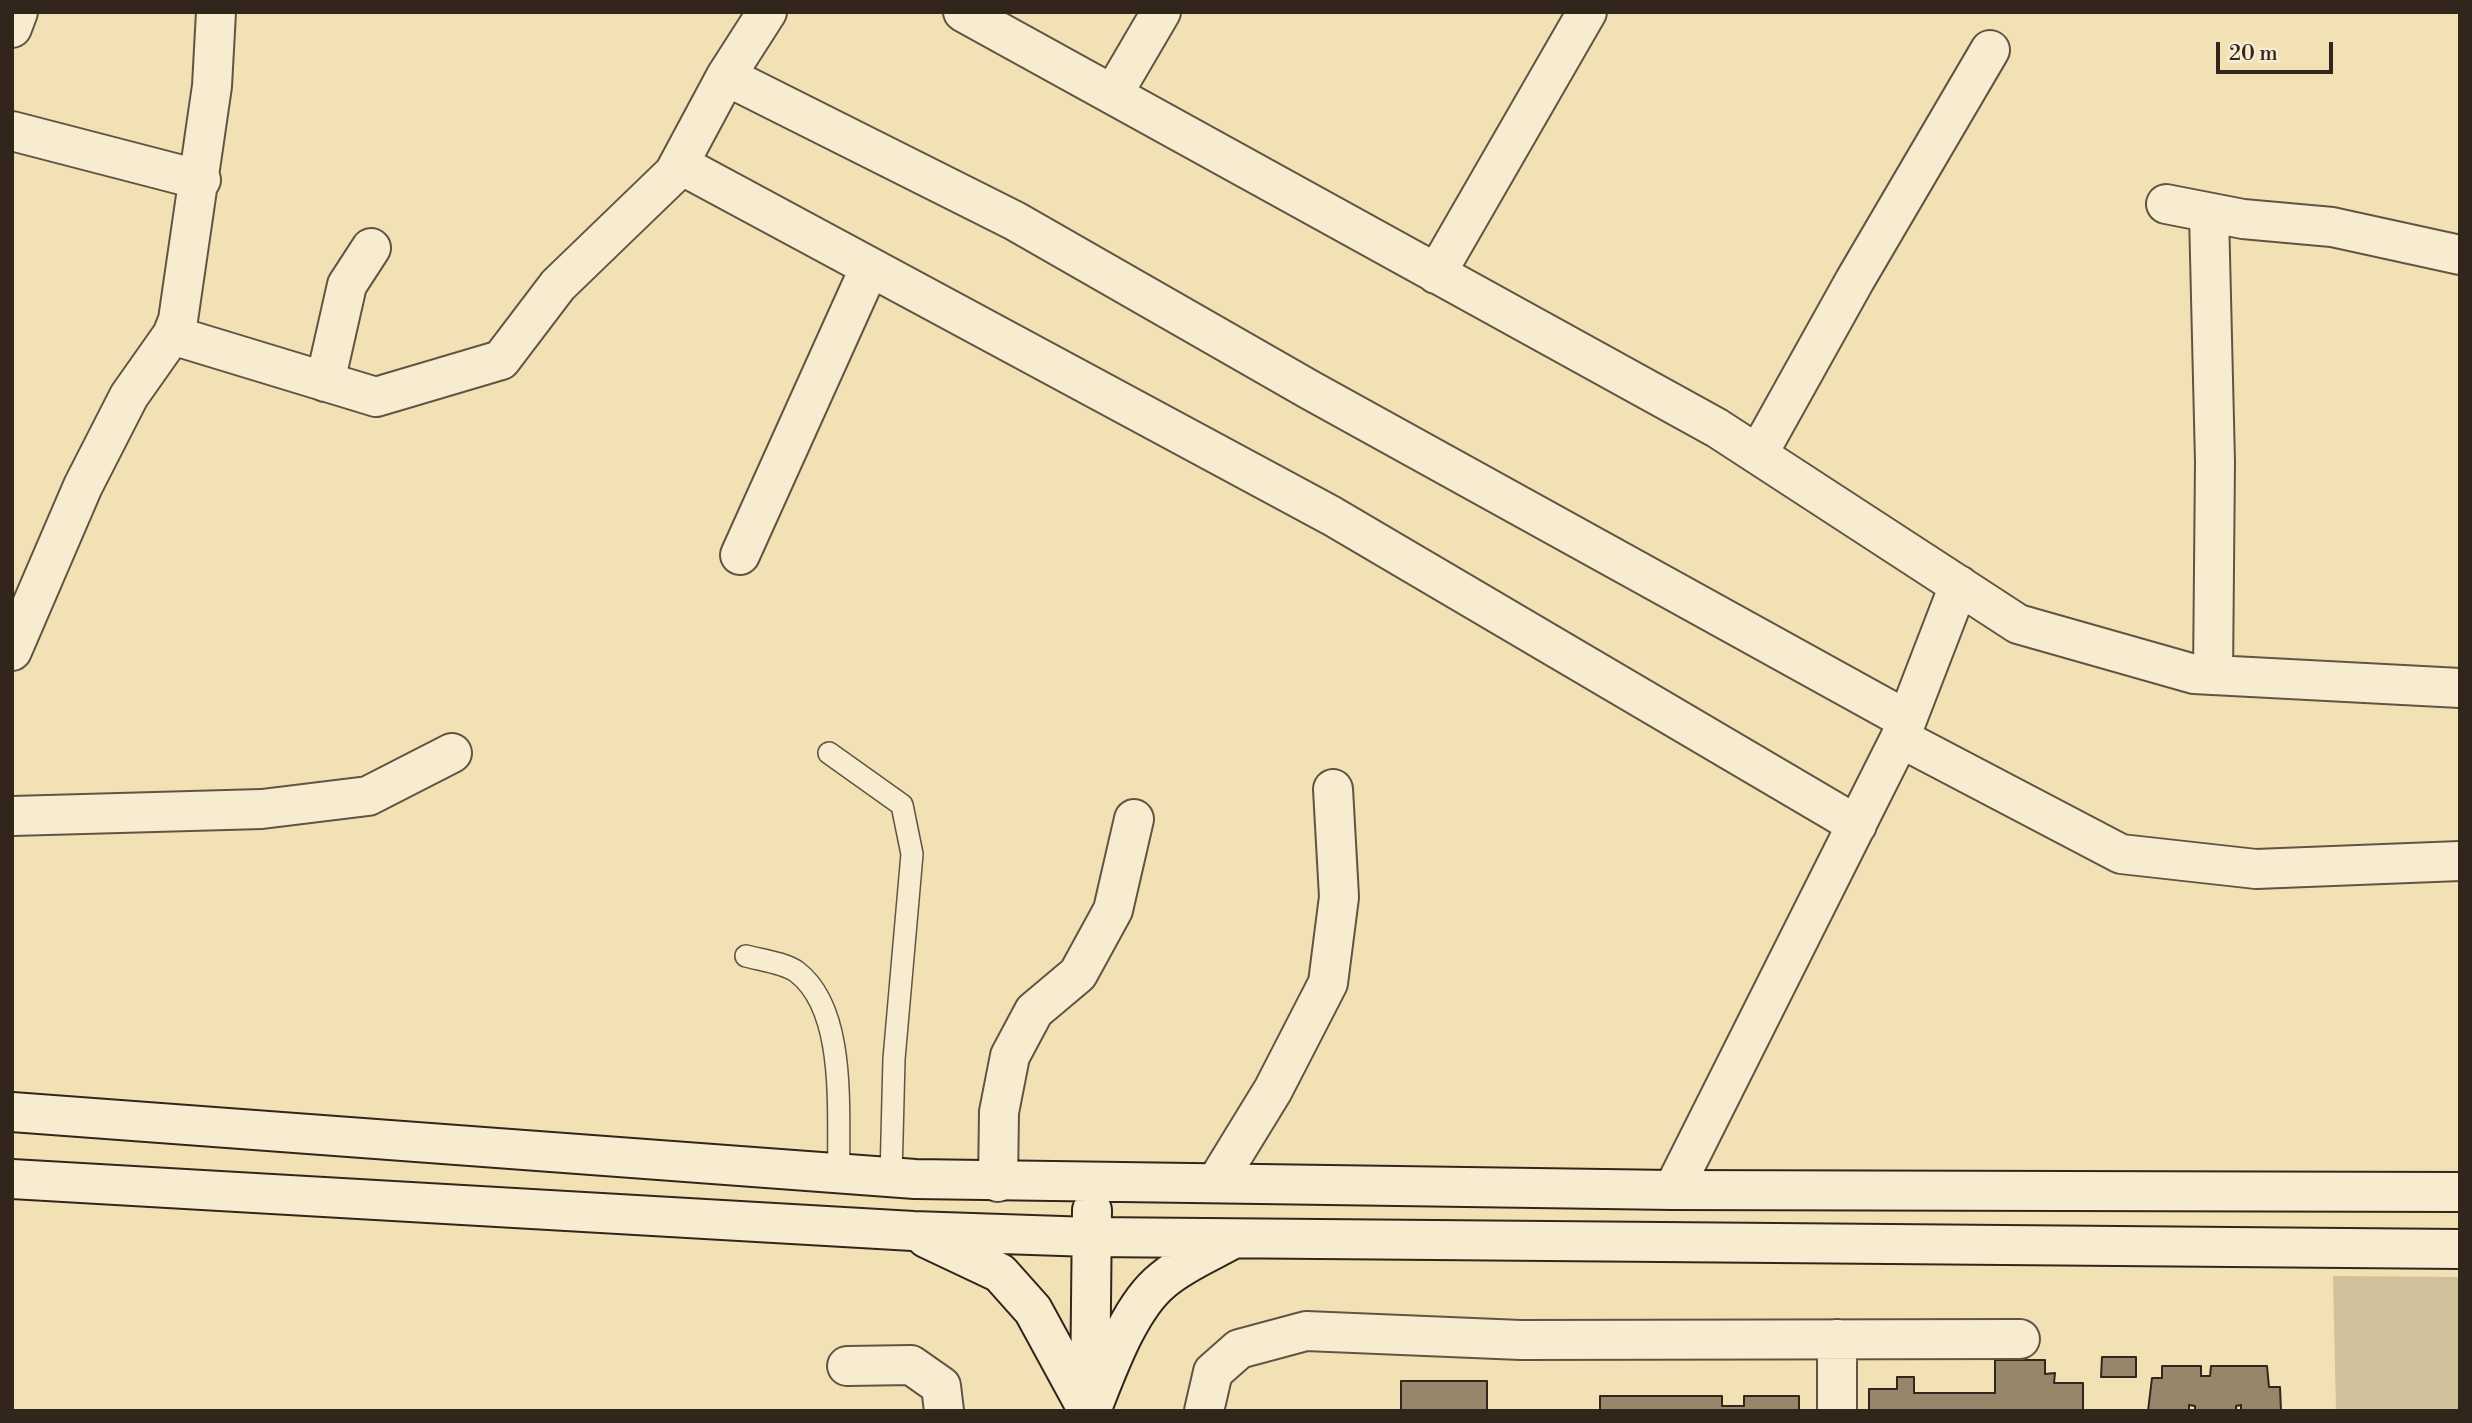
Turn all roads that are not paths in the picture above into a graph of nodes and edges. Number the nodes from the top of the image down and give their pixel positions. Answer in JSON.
{"nodes":[{"id":1,"x":18,"y":12,"type":"edge"},
{"id":2,"x":216,"y":12,"type":"edge"},
{"id":3,"x":767,"y":12,"type":"edge"},
{"id":4,"x":963,"y":12,"type":"edge"},
{"id":5,"x":1161,"y":12,"type":"edge"},
{"id":6,"x":1587,"y":12,"type":"edge"},
{"id":7,"x":12,"y":28,"type":"edge"},
{"id":8,"x":1990,"y":50,"type":"dead end"},
{"id":9,"x":726,"y":76,"type":"junction"},
{"id":10,"x":1113,"y":94,"type":"junction"},
{"id":11,"x":12,"y":131,"type":"edge"},
{"id":12,"x":679,"y":164,"type":"junction"},
{"id":13,"x":201,"y":180,"type":"junction"},
{"id":14,"x":2166,"y":204,"type":"dead end"},
{"id":15,"x":2209,"y":214,"type":"junction"},
{"id":16,"x":371,"y":247,"type":"dead end"},
{"id":17,"x":2460,"y":255,"type":"edge"},
{"id":18,"x":869,"y":268,"type":"junction"},
{"id":19,"x":1436,"y":274,"type":"junction"},
{"id":20,"x":172,"y":335,"type":"junction"},
{"id":21,"x":325,"y":382,"type":"junction"},
{"id":22,"x":1758,"y":454,"type":"junction"},
{"id":23,"x":740,"y":555,"type":"dead end"},
{"id":24,"x":1959,"y":585,"type":"junction"},
{"id":25,"x":12,"y":651,"type":"edge"},
{"id":26,"x":2213,"y":675,"type":"junction"},
{"id":27,"x":2460,"y":688,"type":"edge"},
{"id":28,"x":1903,"y":729,"type":"junction"},
{"id":29,"x":452,"y":753,"type":"dead end"},
{"id":30,"x":829,"y":753,"type":"dead end"},
{"id":31,"x":1333,"y":789,"type":"dead end"},
{"id":32,"x":12,"y":816,"type":"edge"},
{"id":33,"x":1134,"y":819,"type":"dead end"},
{"id":34,"x":1857,"y":825,"type":"junction"},
{"id":35,"x":2460,"y":861,"type":"edge"},
{"id":36,"x":746,"y":956,"type":"dead end"},
{"id":37,"x":12,"y":1112,"type":"edge"},
{"id":38,"x":839,"y":1173,"type":"junction"},
{"id":39,"x":891,"y":1177,"type":"junction"},
{"id":40,"x":12,"y":1179,"type":"edge"},
{"id":41,"x":998,"y":1182,"type":"junction"},
{"id":42,"x":1094,"y":1182,"type":"junction"},
{"id":43,"x":1216,"y":1184,"type":"junction"},
{"id":44,"x":1673,"y":1190,"type":"junction"},
{"id":45,"x":2460,"y":1192,"type":"edge"},
{"id":46,"x":913,"y":1231,"type":"junction"},
{"id":47,"x":1091,"y":1237,"type":"junction"},
{"id":48,"x":1235,"y":1238,"type":"junction"},
{"id":49,"x":2460,"y":1249,"type":"edge"},
{"id":50,"x":1837,"y":1339,"type":"junction"},
{"id":51,"x":2020,"y":1339,"type":"dead end"},
{"id":52,"x":847,"y":1366,"type":"dead end"},
{"id":53,"x":944,"y":1411,"type":"edge"},
{"id":54,"x":1090,"y":1411,"type":"edge"},
{"id":55,"x":1204,"y":1411,"type":"edge"},
{"id":56,"x":1837,"y":1411,"type":"edge"}],
"edges":[{"from":1,"to":7,"type":"street"},
{"from":2,"to":13,"type":"street"},
{"from":3,"to":9,"type":"street"},
{"from":4,"to":10,"type":"street"},
{"from":5,"to":10,"type":"street"},
{"from":6,"to":19,"type":"street"},
{"from":8,"to":22,"type":"street"},
{"from":9,"to":12,"type":"street"},
{"from":9,"to":28,"type":"street"},
{"from":10,"to":19,"type":"street"},
{"from":11,"to":13,"type":"street"},
{"from":12,"to":18,"type":"street"},
{"from":12,"to":21,"type":"street"},
{"from":13,"to":20,"type":"street"},
{"from":14,"to":15,"type":"street"},
{"from":15,"to":17,"type":"street"},
{"from":15,"to":26,"type":"street"},
{"from":16,"to":21,"type":"street"},
{"from":18,"to":23,"type":"street"},
{"from":18,"to":34,"type":"street"},
{"from":19,"to":22,"type":"street"},
{"from":20,"to":21,"type":"street"},
{"from":20,"to":25,"type":"street"},
{"from":22,"to":24,"type":"street"},
{"from":24,"to":26,"type":"street"},
{"from":24,"to":28,"type":"street"},
{"from":26,"to":27,"type":"street"},
{"from":28,"to":34,"type":"street"},
{"from":28,"to":35,"type":"street"},
{"from":29,"to":32,"type":"street"},
{"from":30,"to":39,"type":"lane"},
{"from":31,"to":43,"type":"street"},
{"from":33,"to":41,"type":"street"},
{"from":34,"to":44,"type":"street"},
{"from":36,"to":38,"type":"lane"},
{"from":37,"to":38,"type":"street"},
{"from":38,"to":39,"type":"street"},
{"from":39,"to":41,"type":"street"},
{"from":40,"to":46,"type":"street"},
{"from":41,"to":42,"type":"street"},
{"from":42,"to":43,"type":"street"},
{"from":42,"to":47,"type":"street"},
{"from":43,"to":44,"type":"street"},
{"from":44,"to":45,"type":"street"},
{"from":46,"to":47,"type":"street"},
{"from":46,"to":54,"type":"street"},
{"from":47,"to":48,"type":"street"},
{"from":47,"to":54,"type":"street"},
{"from":48,"to":49,"type":"street"},
{"from":48,"to":54,"type":"street"},
{"from":50,"to":51,"type":"street"},
{"from":50,"to":55,"type":"street"},
{"from":50,"to":56,"type":"street"},
{"from":52,"to":53,"type":"street"}]}
